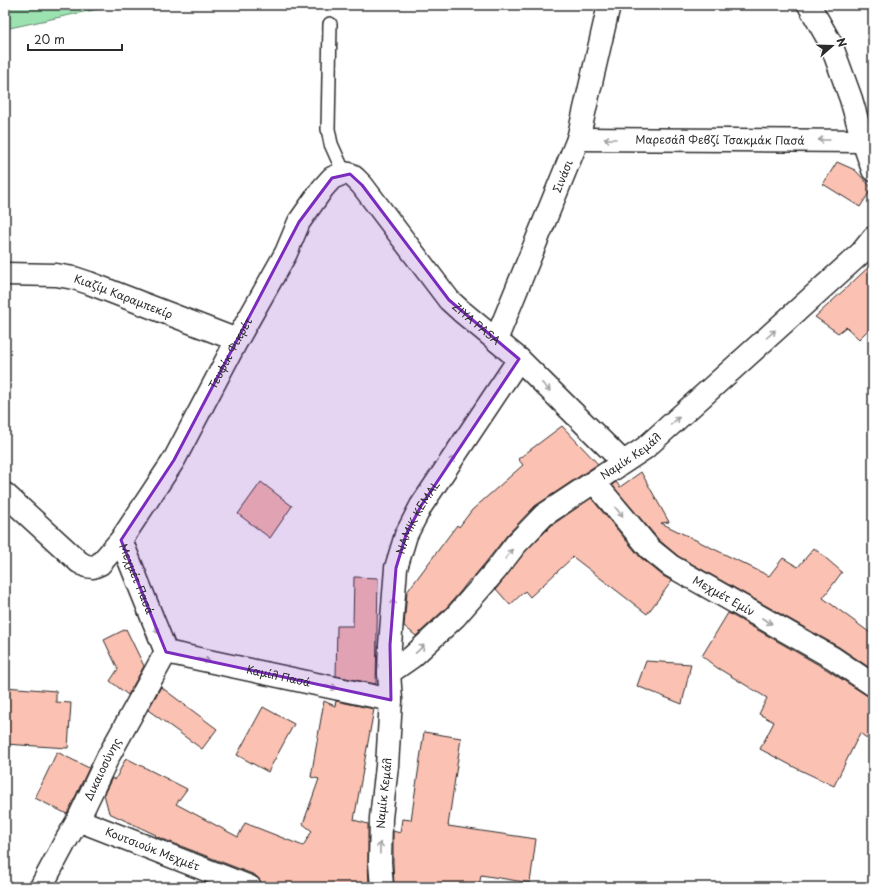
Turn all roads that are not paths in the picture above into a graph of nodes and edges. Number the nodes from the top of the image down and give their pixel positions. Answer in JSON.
{"nodes":[{"id":1,"x":609,"y":5,"type":"edge"},
{"id":2,"x":809,"y":5,"type":"edge"},
{"id":3,"x":330,"y":24,"type":"dead end"},
{"id":4,"x":578,"y":139,"type":"junction"},
{"id":5,"x":863,"y":140,"type":"junction"},
{"id":6,"x":873,"y":170,"type":"edge"},
{"id":7,"x":344,"y":174,"type":"junction"},
{"id":8,"x":873,"y":238,"type":"edge"},
{"id":9,"x":5,"y":274,"type":"edge"},
{"id":10,"x":237,"y":340,"type":"junction"},
{"id":11,"x":496,"y":340,"type":"junction"},
{"id":12,"x":519,"y":359,"type":"junction"},
{"id":13,"x":623,"y":462,"type":"junction"},
{"id":14,"x":594,"y":482,"type":"junction"},
{"id":15,"x":5,"y":494,"type":"edge"},
{"id":16,"x":121,"y":540,"type":"junction"},
{"id":17,"x":166,"y":652,"type":"junction"},
{"id":18,"x":389,"y":673,"type":"junction"},
{"id":19,"x":873,"y":685,"type":"edge"},
{"id":20,"x":391,"y":700,"type":"junction"},
{"id":21,"x":78,"y":820,"type":"junction"},
{"id":22,"x":41,"y":887,"type":"edge"},
{"id":23,"x":250,"y":887,"type":"edge"},
{"id":24,"x":382,"y":887,"type":"edge"}],
"edges":[{"from":1,"to":4,"type":"street","name":"Σινάσι"},
{"from":2,"to":5,"type":"street"},
{"from":3,"to":7,"type":"lane"},
{"from":5,"to":4,"type":"street","name":"Μαρεσάλ Φεβζί Τσακμάκ Πασά","one_way":true},
{"from":4,"to":11,"type":"street","name":"Σινάσι"},
{"from":5,"to":6,"type":"street"},
{"from":7,"to":10,"type":"street","name":"Τευφίκ Φικρέτ"},
{"from":7,"to":11,"type":"street","name":"ZIYA PASA"},
{"from":13,"to":8,"type":"street","name":"Ναμίκ Κεμάλ","one_way":true},
{"from":9,"to":10,"type":"street","name":"Κιαζίμ Καραμπεκίρ"},
{"from":10,"to":16,"type":"street","name":"Τευφίκ Φικρέτ"},
{"from":11,"to":12,"type":"street","name":"ZIYA PASA"},
{"from":12,"to":13,"type":"street","name":"ZIYA PASA","one_way":true},
{"from":18,"to":12,"type":"street","name":"NAMIK KEMAL","one_way":true},
{"from":13,"to":14,"type":"street","name":"Ναμίκ Κεμάλ"},
{"from":18,"to":14,"type":"street","name":"Ναμίκ Κεμάλ","one_way":true},
{"from":14,"to":19,"type":"street","name":"Μεχμέτ Εμίν","one_way":true},
{"from":15,"to":16,"type":"street","name":"Μεχμέτ Πασά"},
{"from":16,"to":17,"type":"street","name":"Μεχμέτ Πασά","one_way":true},
{"from":17,"to":20,"type":"street","name":"Καμίλ Πασά","one_way":true},
{"from":17,"to":21,"type":"street","name":"Δικαιοσύνης"},
{"from":18,"to":20,"type":"street","name":"NAMIK KEMAL"},
{"from":24,"to":20,"type":"street","name":"Ναμίκ Κεμάλ","one_way":true},
{"from":21,"to":22,"type":"street","name":"Δικαιοσύνης"},
{"from":21,"to":23,"type":"street","name":"Κουτσιούκ Μεχμέτ"}]}
